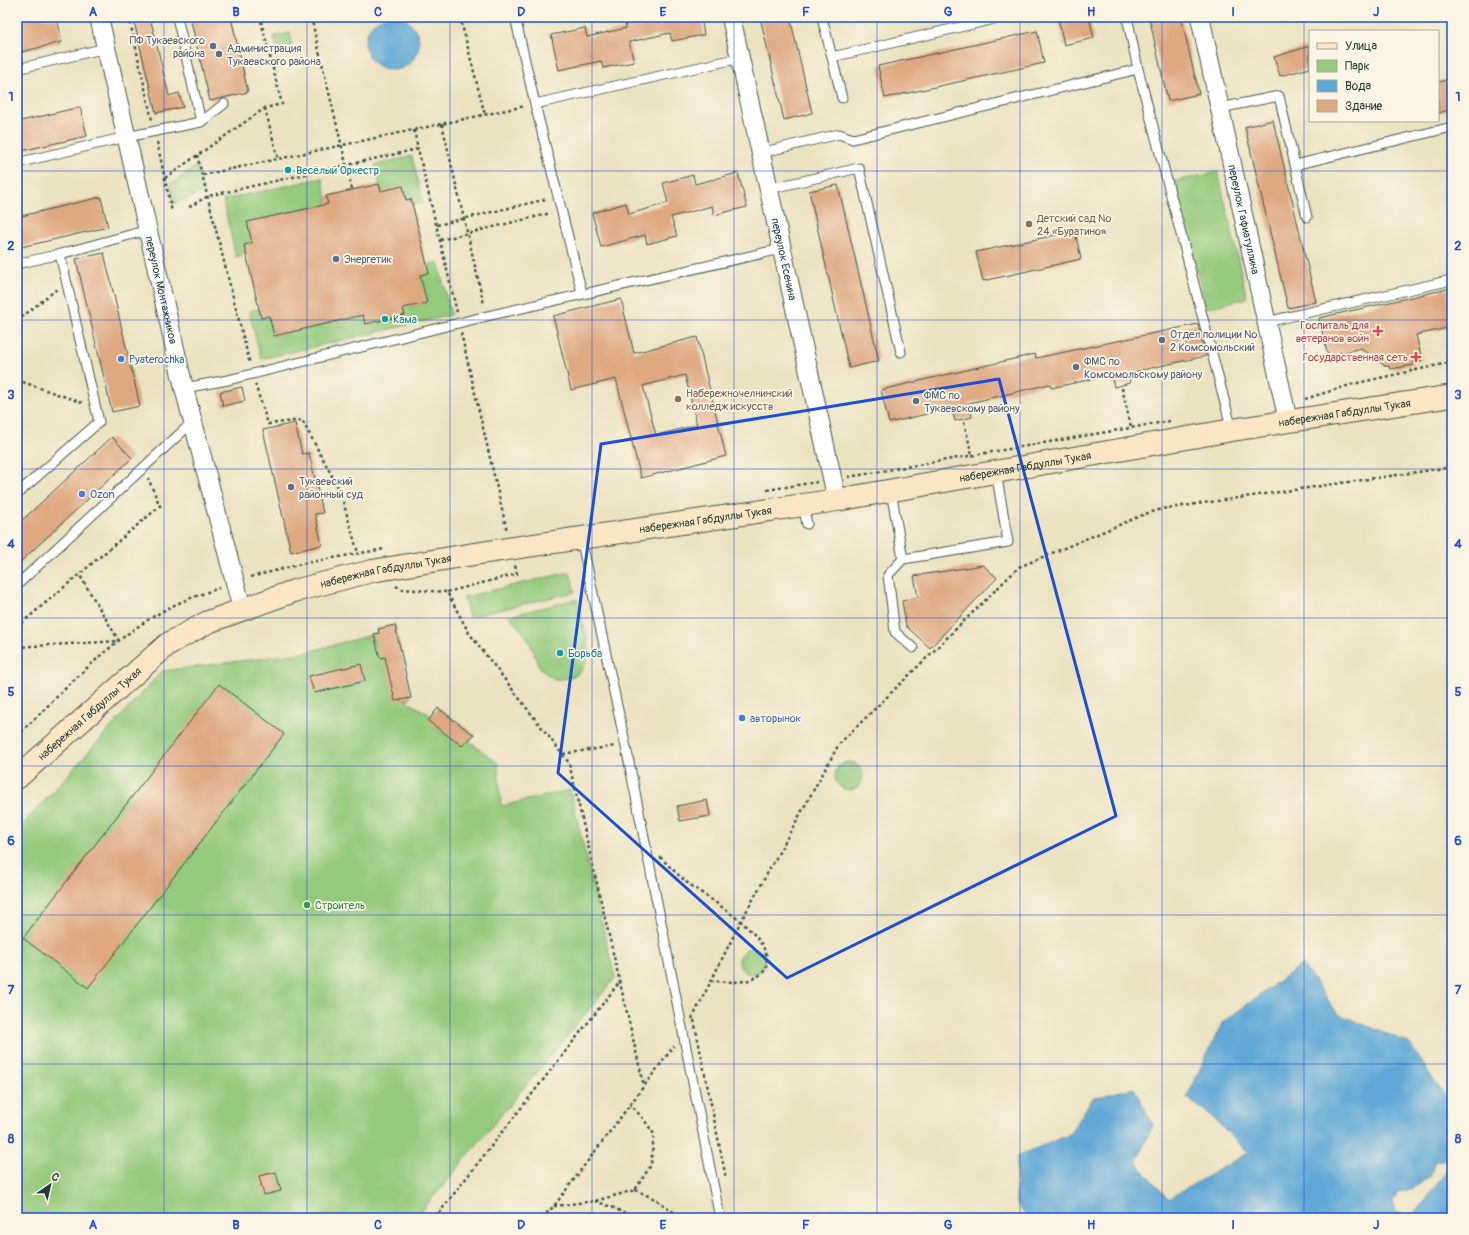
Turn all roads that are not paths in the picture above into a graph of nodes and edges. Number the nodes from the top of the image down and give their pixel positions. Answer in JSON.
{"nodes":[{"id":1,"x":99,"y":17,"type":"edge"},
{"id":2,"x":177,"y":17,"type":"edge"},
{"id":3,"x":515,"y":17,"type":"edge"},
{"id":4,"x":731,"y":17,"type":"edge"},
{"id":5,"x":822,"y":17,"type":"edge"},
{"id":6,"x":1003,"y":17,"type":"edge"},
{"id":7,"x":1127,"y":17,"type":"edge"},
{"id":8,"x":1200,"y":17,"type":"edge"},
{"id":9,"x":106,"y":48,"type":"junction"},
{"id":10,"x":832,"y":57,"type":"junction"},
{"id":11,"x":740,"y":58,"type":"junction"},
{"id":12,"x":17,"y":69,"type":"edge"},
{"id":13,"x":1138,"y":69,"type":"junction"},
{"id":14,"x":842,"y":98,"type":"dead end"},
{"id":15,"x":224,"y":104,"type":"dead end"},
{"id":16,"x":535,"y":104,"type":"junction"},
{"id":17,"x":1220,"y":108,"type":"junction"},
{"id":18,"x":202,"y":122,"type":"junction"},
{"id":19,"x":1452,"y":127,"type":"edge"},
{"id":20,"x":126,"y":137,"type":"junction"},
{"id":21,"x":760,"y":153,"type":"junction"},
{"id":22,"x":17,"y":163,"type":"edge"},
{"id":23,"x":1295,"y":165,"type":"junction"},
{"id":24,"x":768,"y":189,"type":"junction"},
{"id":25,"x":1307,"y":217,"type":"dead end"},
{"id":26,"x":148,"y":230,"type":"junction"},
{"id":27,"x":781,"y":249,"type":"junction"},
{"id":28,"x":60,"y":254,"type":"junction"},
{"id":29,"x":17,"y":264,"type":"edge"},
{"id":30,"x":1452,"y":280,"type":"edge"},
{"id":31,"x":582,"y":293,"type":"junction"},
{"id":32,"x":1266,"y":322,"type":"junction"},
{"id":33,"x":901,"y":352,"type":"dead end"},
{"id":34,"x":184,"y":388,"type":"junction"},
{"id":35,"x":1452,"y":396,"type":"edge"},
{"id":36,"x":1288,"y":421,"type":"junction"},
{"id":37,"x":185,"y":429,"type":"dead end"},
{"id":38,"x":1232,"y":430,"type":"junction"},
{"id":39,"x":996,"y":472,"type":"junction"},
{"id":40,"x":891,"y":491,"type":"junction"},
{"id":41,"x":17,"y":494,"type":"edge"},
{"id":42,"x":837,"y":500,"type":"junction"},
{"id":43,"x":581,"y":538,"type":"junction"},
{"id":44,"x":902,"y":559,"type":"junction"},
{"id":45,"x":17,"y":585,"type":"edge"},
{"id":46,"x":242,"y":609,"type":"junction"},
{"id":47,"x":913,"y":648,"type":"dead end"},
{"id":48,"x":17,"y":778,"type":"edge"},
{"id":49,"x":720,"y":1218,"type":"edge"}],
"edges":[{"from":1,"to":9,"type":"street","name":"переулок Монтажников"},
{"from":2,"to":18,"type":"lane"},
{"from":3,"to":16,"type":"lane"},
{"from":4,"to":11,"type":"street","name":"переулок Есенина"},
{"from":5,"to":10,"type":"lane"},
{"from":6,"to":10,"type":"lane"},
{"from":7,"to":13,"type":"lane"},
{"from":8,"to":17,"type":"street","name":"переулок Гафиатуллина"},
{"from":9,"to":12,"type":"lane"},
{"from":9,"to":20,"type":"street","name":"переулок Монтажников"},
{"from":10,"to":14,"type":"lane"},
{"from":11,"to":16,"type":"lane"},
{"from":11,"to":21,"type":"street","name":"переулок Есенина"},
{"from":13,"to":21,"type":"lane"},
{"from":13,"to":38,"type":"lane"},
{"from":15,"to":18,"type":"lane"},
{"from":16,"to":31,"type":"lane"},
{"from":17,"to":23,"type":"lane"},
{"from":17,"to":32,"type":"street","name":"переулок Гафиатуллина"},
{"from":18,"to":20,"type":"lane"},
{"from":19,"to":23,"type":"lane"},
{"from":20,"to":22,"type":"lane"},
{"from":20,"to":26,"type":"street","name":"переулок Монтажников"},
{"from":21,"to":24,"type":"street","name":"переулок Есенина"},
{"from":23,"to":25,"type":"lane"},
{"from":24,"to":27,"type":"street","name":"переулок Есенина"},
{"from":24,"to":33,"type":"lane"},
{"from":26,"to":28,"type":"lane"},
{"from":26,"to":34,"type":"street","name":"переулок Монтажников"},
{"from":27,"to":31,"type":"lane"},
{"from":27,"to":42,"type":"street","name":"переулок Есенина"},
{"from":28,"to":29,"type":"lane"},
{"from":28,"to":41,"type":"lane"},
{"from":30,"to":32,"type":"lane"},
{"from":31,"to":34,"type":"lane"},
{"from":32,"to":36,"type":"street","name":"переулок Гафиатуллина"},
{"from":34,"to":46,"type":"street","name":"переулок Монтажников"},
{"from":35,"to":36,"type":"main road","name":"набережная Габдуллы Тукая"},
{"from":36,"to":38,"type":"main road","name":"набережная Габдуллы Тукая"},
{"from":37,"to":45,"type":"lane"},
{"from":38,"to":39,"type":"main road","name":"набережная Габдуллы Тукая"},
{"from":39,"to":40,"type":"main road","name":"набережная Габдуллы Тукая"},
{"from":39,"to":44,"type":"lane"},
{"from":40,"to":42,"type":"main road","name":"набережная Габдуллы Тукая"},
{"from":40,"to":44,"type":"lane"},
{"from":42,"to":43,"type":"main road","name":"набережная Габдуллы Тукая"},
{"from":43,"to":46,"type":"main road","name":"набережная Габдуллы Тукая"},
{"from":43,"to":49,"type":"lane"},
{"from":44,"to":47,"type":"lane"},
{"from":46,"to":48,"type":"main road","name":"набережная Габдуллы Тукая"}]}
